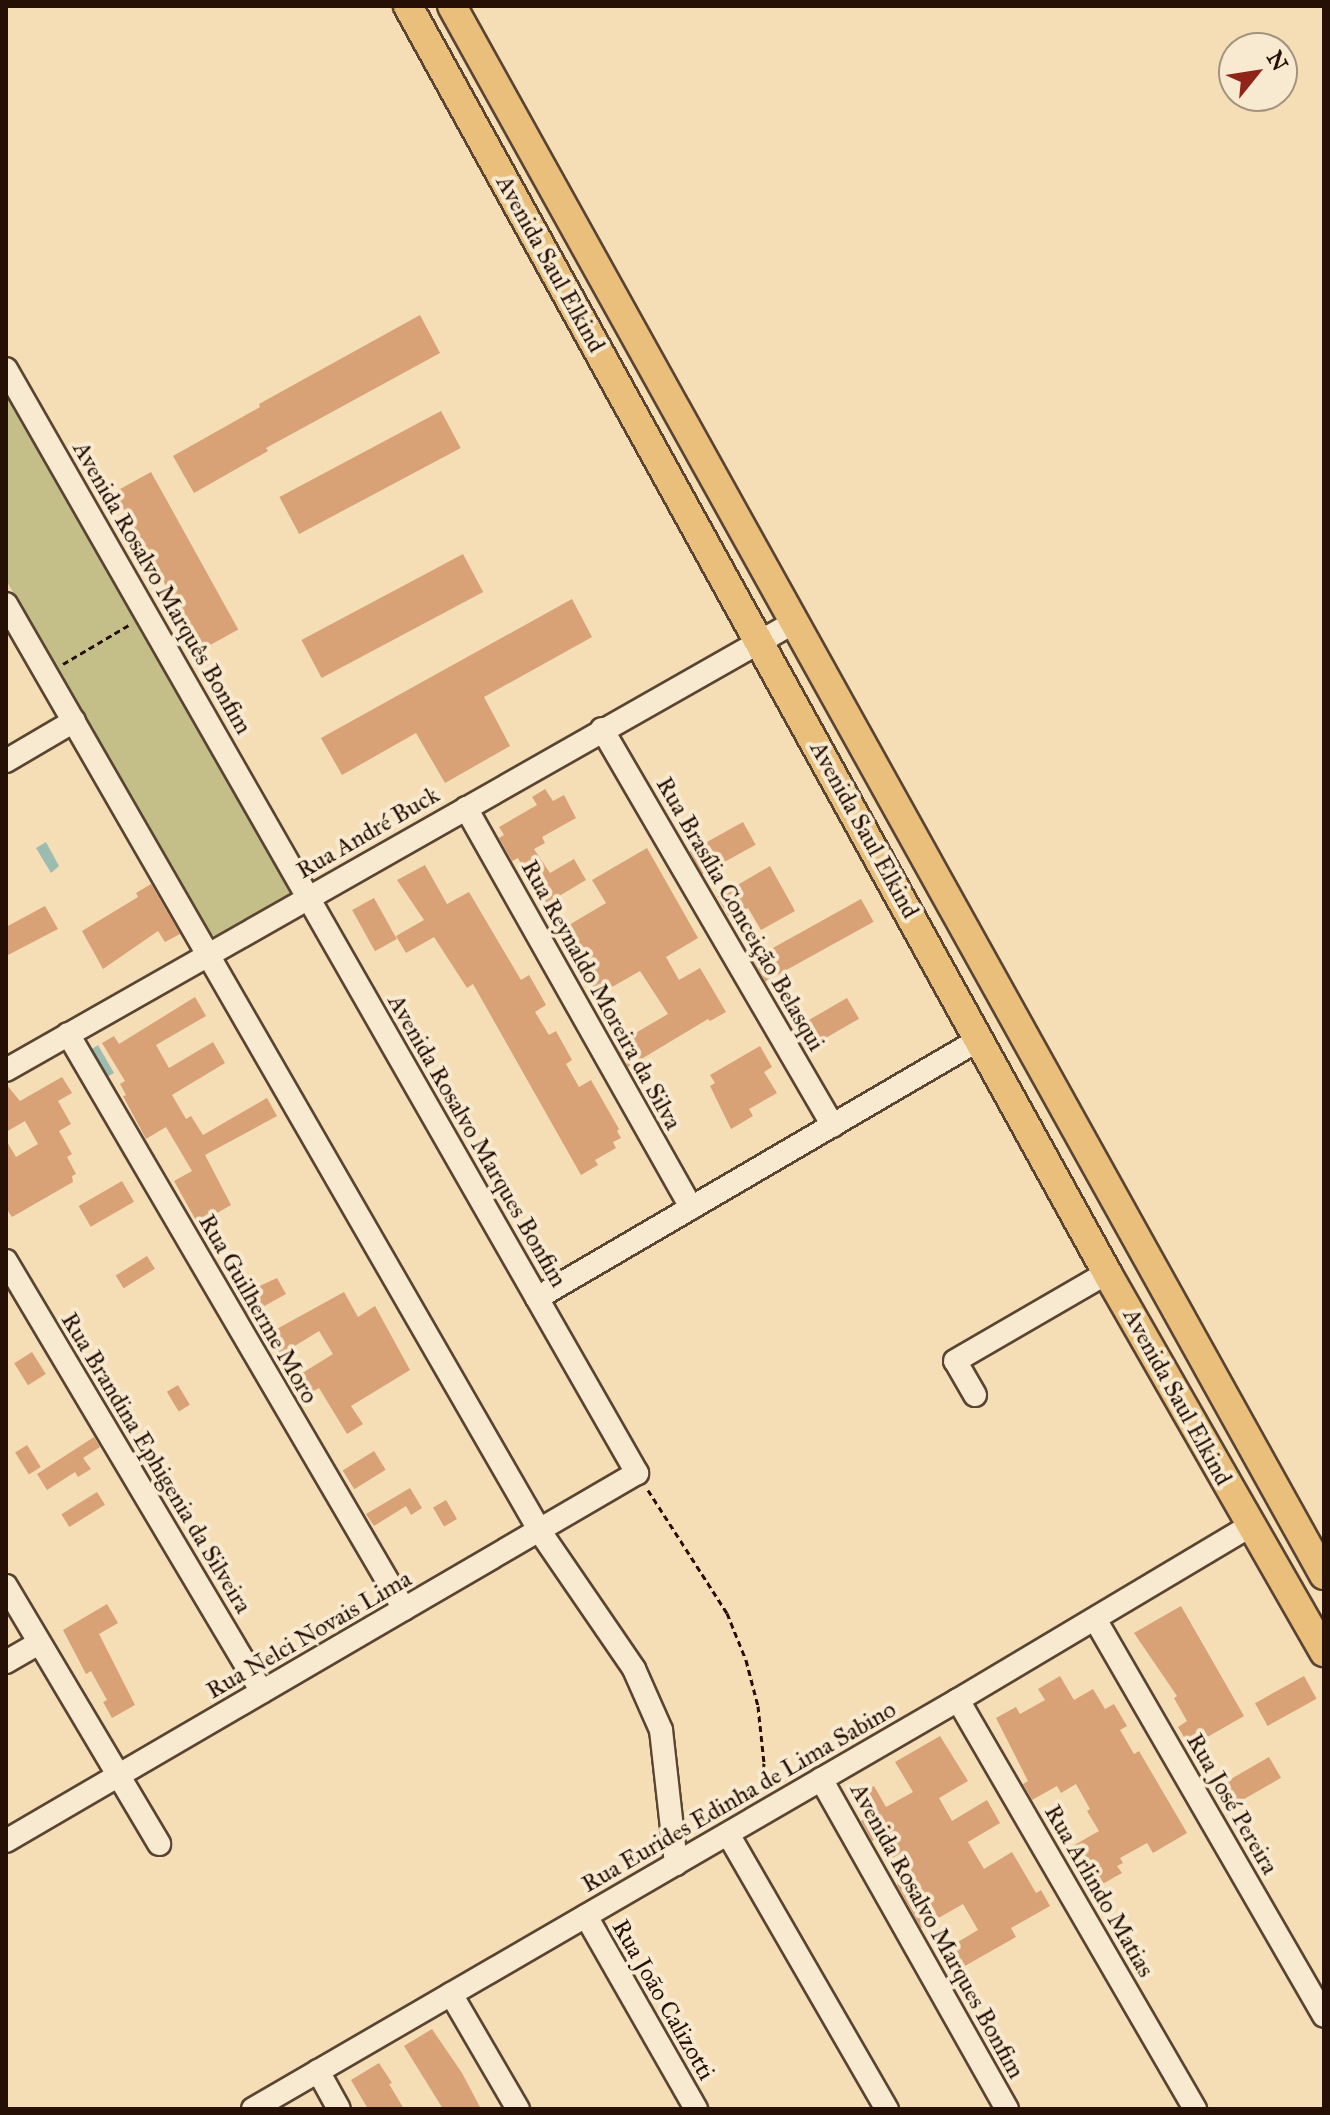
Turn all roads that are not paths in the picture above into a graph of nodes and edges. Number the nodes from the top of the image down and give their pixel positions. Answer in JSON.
{"nodes":[{"id":1,"x":408,"y":6,"type":"edge"},
{"id":2,"x":452,"y":6,"type":"edge"},
{"id":3,"x":6,"y":369,"type":"edge"},
{"id":4,"x":6,"y":604,"type":"edge"},
{"id":5,"x":793,"y":623,"type":"junction"},
{"id":6,"x":757,"y":642,"type":"junction"},
{"id":7,"x":74,"y":721,"type":"junction"},
{"id":8,"x":602,"y":729,"type":"junction"},
{"id":9,"x":6,"y":761,"type":"edge"},
{"id":10,"x":466,"y":808,"type":"junction"},
{"id":11,"x":273,"y":834,"type":"joint"},
{"id":12,"x":308,"y":897,"type":"junction"},
{"id":13,"x":209,"y":954,"type":"junction"},
{"id":14,"x":68,"y":1034,"type":"junction"},
{"id":15,"x":980,"y":1039,"type":"junction"},
{"id":16,"x":6,"y":1070,"type":"edge"},
{"id":17,"x":833,"y":1126,"type":"junction"},
{"id":18,"x":691,"y":1208,"type":"junction"},
{"id":19,"x":6,"y":1261,"type":"edge"},
{"id":20,"x":1107,"y":1273,"type":"junction"},
{"id":21,"x":537,"y":1298,"type":"junction"},
{"id":22,"x":975,"y":1395,"type":"dead end"},
{"id":23,"x":637,"y":1473,"type":"joint"},
{"id":24,"x":1285,"y":1505,"type":"junction"},
{"id":25,"x":1250,"y":1526,"type":"junction"},
{"id":26,"x":541,"y":1533,"type":"junction"},
{"id":27,"x":1324,"y":1575,"type":"edge"},
{"id":28,"x":6,"y":1586,"type":"edge"},
{"id":29,"x":404,"y":1609,"type":"junction"},
{"id":30,"x":1095,"y":1619,"type":"junction"},
{"id":31,"x":39,"y":1643,"type":"junction"},
{"id":32,"x":1324,"y":1652,"type":"edge"},
{"id":33,"x":6,"y":1662,"type":"edge"},
{"id":34,"x":262,"y":1692,"type":"junction"},
{"id":35,"x":958,"y":1700,"type":"junction"},
{"id":36,"x":117,"y":1777,"type":"junction"},
{"id":37,"x":821,"y":1779,"type":"junction"},
{"id":38,"x":728,"y":1834,"type":"junction"},
{"id":39,"x":6,"y":1841,"type":"edge"},
{"id":40,"x":159,"y":1844,"type":"dead end"},
{"id":41,"x":676,"y":1864,"type":"junction"},
{"id":42,"x":586,"y":1916,"type":"junction"},
{"id":43,"x":451,"y":1994,"type":"junction"},
{"id":44,"x":1324,"y":2016,"type":"edge"},
{"id":45,"x":318,"y":2071,"type":"junction"},
{"id":46,"x":253,"y":2109,"type":"edge"},
{"id":47,"x":339,"y":2109,"type":"edge"},
{"id":48,"x":518,"y":2109,"type":"edge"},
{"id":49,"x":696,"y":2109,"type":"edge"},
{"id":50,"x":887,"y":2109,"type":"edge"},
{"id":51,"x":1007,"y":2109,"type":"edge"},
{"id":52,"x":1195,"y":2109,"type":"edge"}],
"edges":[{"from":1,"to":6,"type":"main road","name":"Avenida Saul Elkind"},
{"from":2,"to":5,"type":"main road","name":"Avenida Saul Elkind"},
{"from":3,"to":11,"type":"street","name":"Avenida Rosalvo Marquês Bonfim"},
{"from":4,"to":7,"type":"street"},
{"from":5,"to":6,"type":"street","name":"Rua André Buck"},
{"from":5,"to":24,"type":"main road","name":"Avenida Saul Elkind"},
{"from":6,"to":8,"type":"street","name":"Rua André Buck"},
{"from":6,"to":15,"type":"main road","name":"Avenida Saul Elkind"},
{"from":7,"to":9,"type":"street"},
{"from":7,"to":13,"type":"street"},
{"from":8,"to":10,"type":"street","name":"Rua André Buck"},
{"from":8,"to":17,"type":"street","name":"Rua Brasília Conceição Belasqui"},
{"from":10,"to":12,"type":"street","name":"Rua André Buck"},
{"from":10,"to":18,"type":"street","name":"Rua Reynaldo Moreira da Silva"},
{"from":11,"to":12,"type":"street","name":"Avenida Rosalvo Marques Bonfim"},
{"from":12,"to":13,"type":"street","name":"Rua André Buck"},
{"from":12,"to":21,"type":"street","name":"Avenida Rosalvo Marques Bonfim"},
{"from":13,"to":14,"type":"street","name":"Rua André Buck"},
{"from":13,"to":26,"type":"street"},
{"from":14,"to":16,"type":"street","name":"Rua André Buck"},
{"from":14,"to":29,"type":"street","name":"Rua Guilherme Moro"},
{"from":15,"to":17,"type":"street"},
{"from":15,"to":20,"type":"main road","name":"Avenida Saul Elkind"},
{"from":17,"to":18,"type":"street"},
{"from":18,"to":21,"type":"street"},
{"from":19,"to":34,"type":"street","name":"Rua Brandina Ephigenia da Silveira"},
{"from":20,"to":22,"type":"street"},
{"from":20,"to":25,"type":"main road","name":"Avenida Saul Elkind"},
{"from":21,"to":23,"type":"street","name":"Avenida Rosalvo Marques Bonfim"},
{"from":23,"to":26,"type":"street","name":"Rua Nelci Novais Lima"},
{"from":24,"to":25,"type":"main road"},
{"from":24,"to":27,"type":"main road","name":"Avenida Saul Elkind"},
{"from":25,"to":30,"type":"street","name":"Rua Eurides Edinha de Lima Sabino"},
{"from":25,"to":32,"type":"main road","name":"Avenida Saul Elkind"},
{"from":26,"to":29,"type":"street","name":"Rua Nelci Novais Lima"},
{"from":26,"to":41,"type":"street"},
{"from":28,"to":31,"type":"street"},
{"from":29,"to":34,"type":"street","name":"Rua Nelci Novais Lima"},
{"from":30,"to":35,"type":"street","name":"Rua Eurides Edinha de Lima Sabino"},
{"from":30,"to":44,"type":"street","name":"Rua José Pereira"},
{"from":31,"to":33,"type":"street"},
{"from":31,"to":36,"type":"street"},
{"from":34,"to":36,"type":"street","name":"Rua Nelci Novais Lima"},
{"from":35,"to":37,"type":"street","name":"Rua Eurides Edinha de Lima Sabino"},
{"from":35,"to":52,"type":"street","name":"Rua Arlindo Matias"},
{"from":36,"to":39,"type":"street","name":"Rua Nelci Novais Lima"},
{"from":36,"to":40,"type":"street"},
{"from":37,"to":38,"type":"street","name":"Rua Eurides Edinha de Lima Sabino"},
{"from":37,"to":51,"type":"street","name":"Avenida Rosalvo Marques Bonfim"},
{"from":38,"to":41,"type":"street","name":"Rua Eurides Edinha de Lima Sabino"},
{"from":38,"to":50,"type":"street"},
{"from":41,"to":42,"type":"street","name":"Rua Eurides Edinha de Lima Sabino"},
{"from":42,"to":43,"type":"street","name":"Rua Eurides Edinha de Lima Sabino"},
{"from":42,"to":49,"type":"street","name":"Rua João Calizotti"},
{"from":43,"to":45,"type":"street","name":"Rua Eurides Edinha de Lima Sabino"},
{"from":43,"to":48,"type":"street"},
{"from":45,"to":46,"type":"street","name":"Rua Eurides Edinha de Lima Sabino"},
{"from":45,"to":47,"type":"street"}]}
